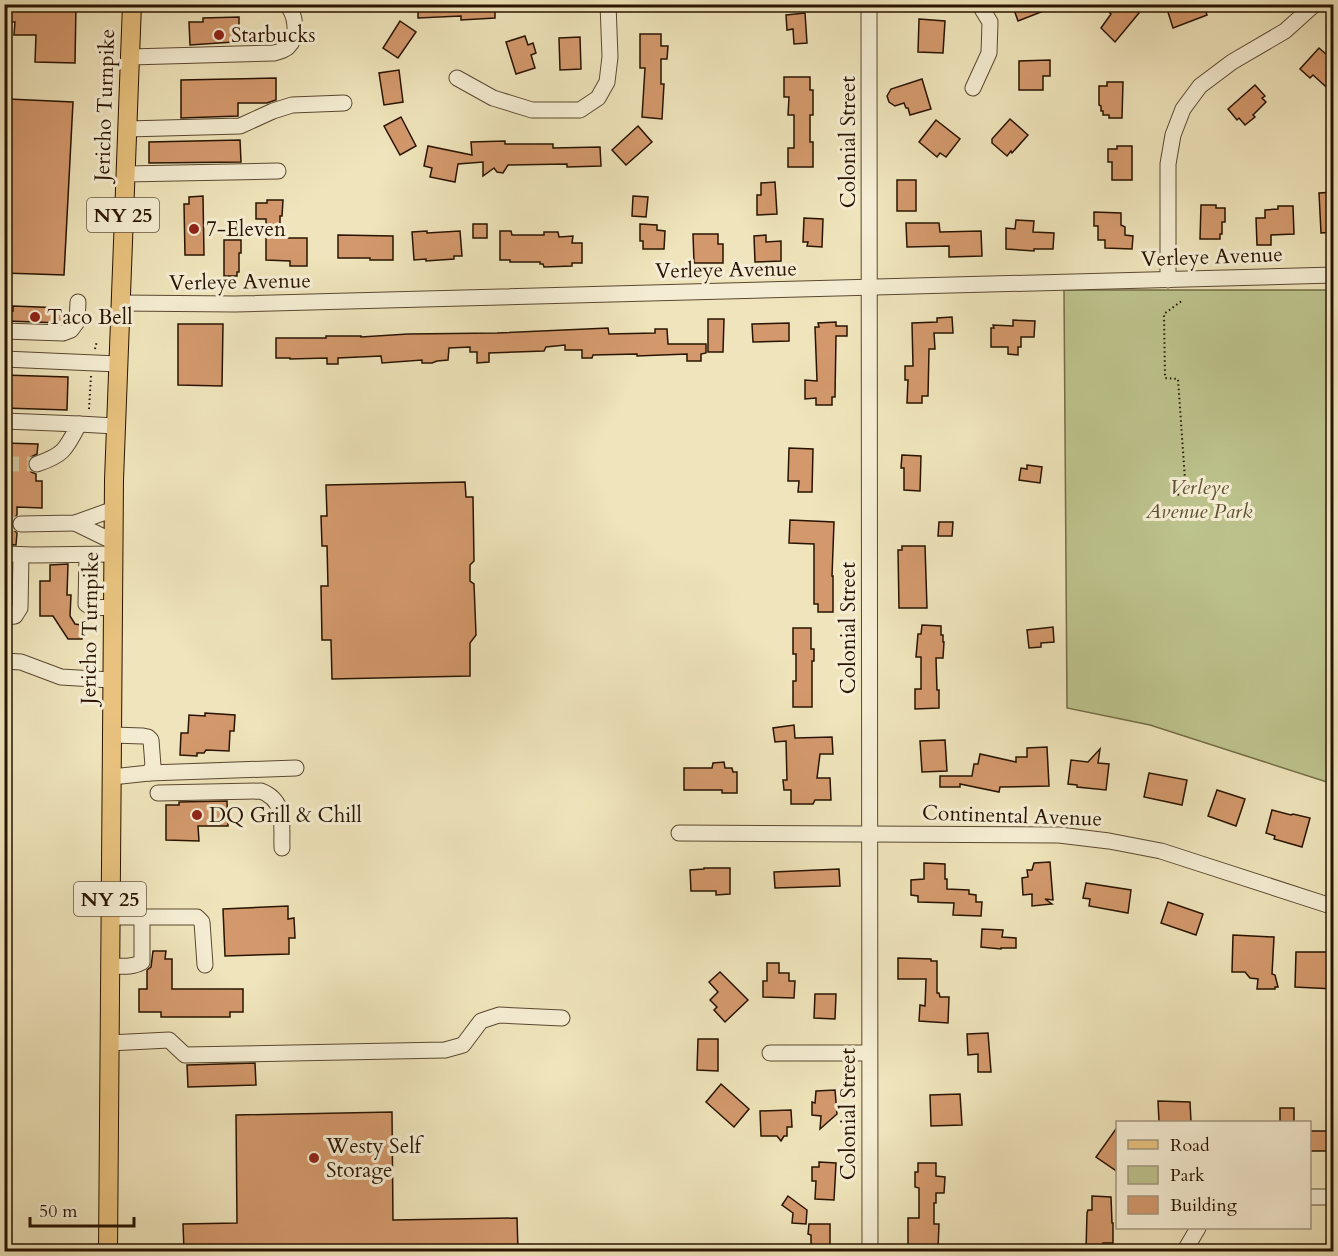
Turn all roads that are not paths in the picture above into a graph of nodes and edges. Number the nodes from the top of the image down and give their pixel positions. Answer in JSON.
{"nodes":[{"id":1,"x":132,"y":4,"type":"edge"},
{"id":2,"x":286,"y":4,"type":"edge"},
{"id":3,"x":608,"y":4,"type":"edge"},
{"id":4,"x":868,"y":4,"type":"edge"},
{"id":5,"x":979,"y":4,"type":"edge"},
{"id":6,"x":1314,"y":4,"type":"edge"},
{"id":7,"x":130,"y":57,"type":"junction"},
{"id":8,"x":457,"y":78,"type":"dead end"},
{"id":9,"x":973,"y":88,"type":"dead end"},
{"id":10,"x":344,"y":104,"type":"dead end"},
{"id":11,"x":127,"y":129,"type":"junction"},
{"id":12,"x":278,"y":171,"type":"dead end"},
{"id":13,"x":125,"y":174,"type":"junction"},
{"id":14,"x":1334,"y":275,"type":"edge"},
{"id":15,"x":1168,"y":280,"type":"junction"},
{"id":16,"x":870,"y":288,"type":"junction"},
{"id":17,"x":78,"y":302,"type":"dead end"},
{"id":18,"x":120,"y":303,"type":"junction"},
{"id":19,"x":4,"y":331,"type":"edge"},
{"id":20,"x":4,"y":359,"type":"edge"},
{"id":21,"x":118,"y":364,"type":"junction"},
{"id":22,"x":4,"y":421,"type":"edge"},
{"id":23,"x":79,"y":424,"type":"junction"},
{"id":24,"x":115,"y":426,"type":"junction"},
{"id":25,"x":37,"y":464,"type":"tunnel mouth"},
{"id":26,"x":114,"y":509,"type":"junction"},
{"id":27,"x":75,"y":523,"type":"junction"},
{"id":28,"x":21,"y":524,"type":"tunnel mouth"},
{"id":29,"x":114,"y":548,"type":"junction"},
{"id":30,"x":4,"y":554,"type":"edge"},
{"id":31,"x":21,"y":555,"type":"junction"},
{"id":32,"x":87,"y":555,"type":"junction"},
{"id":33,"x":113,"y":608,"type":"junction"},
{"id":34,"x":4,"y":617,"type":"edge"},
{"id":35,"x":4,"y":661,"type":"edge"},
{"id":36,"x":111,"y":680,"type":"junction"},
{"id":37,"x":112,"y":735,"type":"junction"},
{"id":38,"x":296,"y":768,"type":"dead end"},
{"id":39,"x":148,"y":773,"type":"junction"},
{"id":40,"x":112,"y":777,"type":"junction"},
{"id":41,"x":158,"y":793,"type":"dead end"},
{"id":42,"x":679,"y":833,"type":"dead end"},
{"id":43,"x":869,"y":833,"type":"junction"},
{"id":44,"x":282,"y":848,"type":"dead end"},
{"id":45,"x":1334,"y":907,"type":"edge"},
{"id":46,"x":111,"y":917,"type":"junction"},
{"id":47,"x":142,"y":917,"type":"junction"},
{"id":48,"x":205,"y":965,"type":"dead end"},
{"id":49,"x":110,"y":966,"type":"junction"},
{"id":50,"x":562,"y":1018,"type":"dead end"},
{"id":51,"x":109,"y":1043,"type":"junction"},
{"id":52,"x":770,"y":1053,"type":"dead end"},
{"id":53,"x":869,"y":1053,"type":"junction"},
{"id":54,"x":1311,"y":1197,"type":"edge"},
{"id":55,"x":1334,"y":1197,"type":"edge"},
{"id":56,"x":1197,"y":1229,"type":"edge"},
{"id":57,"x":108,"y":1251,"type":"edge"},
{"id":58,"x":870,"y":1251,"type":"edge"},
{"id":59,"x":1184,"y":1251,"type":"edge"}],
"edges":[{"from":1,"to":7,"type":"main road","name":"Jericho Turnpike","number":"NY 25"},
{"from":2,"to":7,"type":"street"},
{"from":3,"to":8,"type":"street"},
{"from":4,"to":16,"type":"street","name":"Colonial Street"},
{"from":5,"to":9,"type":"street"},
{"from":6,"to":15,"type":"street"},
{"from":7,"to":11,"type":"main road","name":"Jericho Turnpike","number":"NY 25"},
{"from":10,"to":11,"type":"street"},
{"from":11,"to":13,"type":"main road","name":"Jericho Turnpike","number":"NY 25"},
{"from":12,"to":13,"type":"street"},
{"from":13,"to":18,"type":"main road","name":"Jericho Turnpike","number":"NY 25"},
{"from":14,"to":15,"type":"street","name":"Verleye Avenue"},
{"from":15,"to":16,"type":"street","name":"Verleye Avenue"},
{"from":16,"to":18,"type":"street","name":"Verleye Avenue"},
{"from":16,"to":43,"type":"street","name":"Colonial Street"},
{"from":17,"to":19,"type":"street"},
{"from":18,"to":21,"type":"main road","name":"Jericho Turnpike","number":"NY 25"},
{"from":20,"to":21,"type":"street"},
{"from":21,"to":24,"type":"main road","name":"Jericho Turnpike","number":"NY 25"},
{"from":22,"to":23,"type":"street"},
{"from":23,"to":24,"type":"street"},
{"from":23,"to":25,"type":"street"},
{"from":24,"to":26,"type":"main road","name":"Jericho Turnpike","number":"NY 25"},
{"from":26,"to":27,"type":"street"},
{"from":26,"to":29,"type":"main road","name":"Jericho Turnpike","number":"NY 25"},
{"from":27,"to":28,"type":"street"},
{"from":27,"to":29,"type":"street"},
{"from":29,"to":32,"type":"street"},
{"from":29,"to":33,"type":"main road","name":"Jericho Turnpike","number":"NY 25"},
{"from":30,"to":31,"type":"street"},
{"from":31,"to":32,"type":"street"},
{"from":31,"to":34,"type":"street"},
{"from":32,"to":33,"type":"street"},
{"from":33,"to":36,"type":"main road","name":"Jericho Turnpike","number":"NY 25"},
{"from":35,"to":36,"type":"street"},
{"from":36,"to":37,"type":"main road","name":"Jericho Turnpike","number":"NY 25"},
{"from":37,"to":39,"type":"street"},
{"from":37,"to":40,"type":"main road","name":"Jericho Turnpike","number":"NY 25"},
{"from":38,"to":39,"type":"street"},
{"from":39,"to":40,"type":"street"},
{"from":40,"to":46,"type":"main road","name":"Jericho Turnpike","number":"NY 25"},
{"from":41,"to":44,"type":"street"},
{"from":42,"to":43,"type":"street","name":"Continental Avenue"},
{"from":43,"to":45,"type":"street","name":"Continental Avenue"},
{"from":43,"to":53,"type":"street","name":"Colonial Street"},
{"from":46,"to":47,"type":"street"},
{"from":46,"to":49,"type":"main road","name":"Jericho Turnpike","number":"NY 25"},
{"from":47,"to":48,"type":"street"},
{"from":47,"to":49,"type":"street"},
{"from":49,"to":51,"type":"main road","name":"Jericho Turnpike","number":"NY 25"},
{"from":50,"to":51,"type":"street"},
{"from":51,"to":57,"type":"main road","name":"Jericho Turnpike","number":"NY 25"},
{"from":52,"to":53,"type":"street"},
{"from":53,"to":58,"type":"street","name":"Colonial Street"},
{"from":54,"to":55,"type":"street"},
{"from":56,"to":59,"type":"street"}]}
